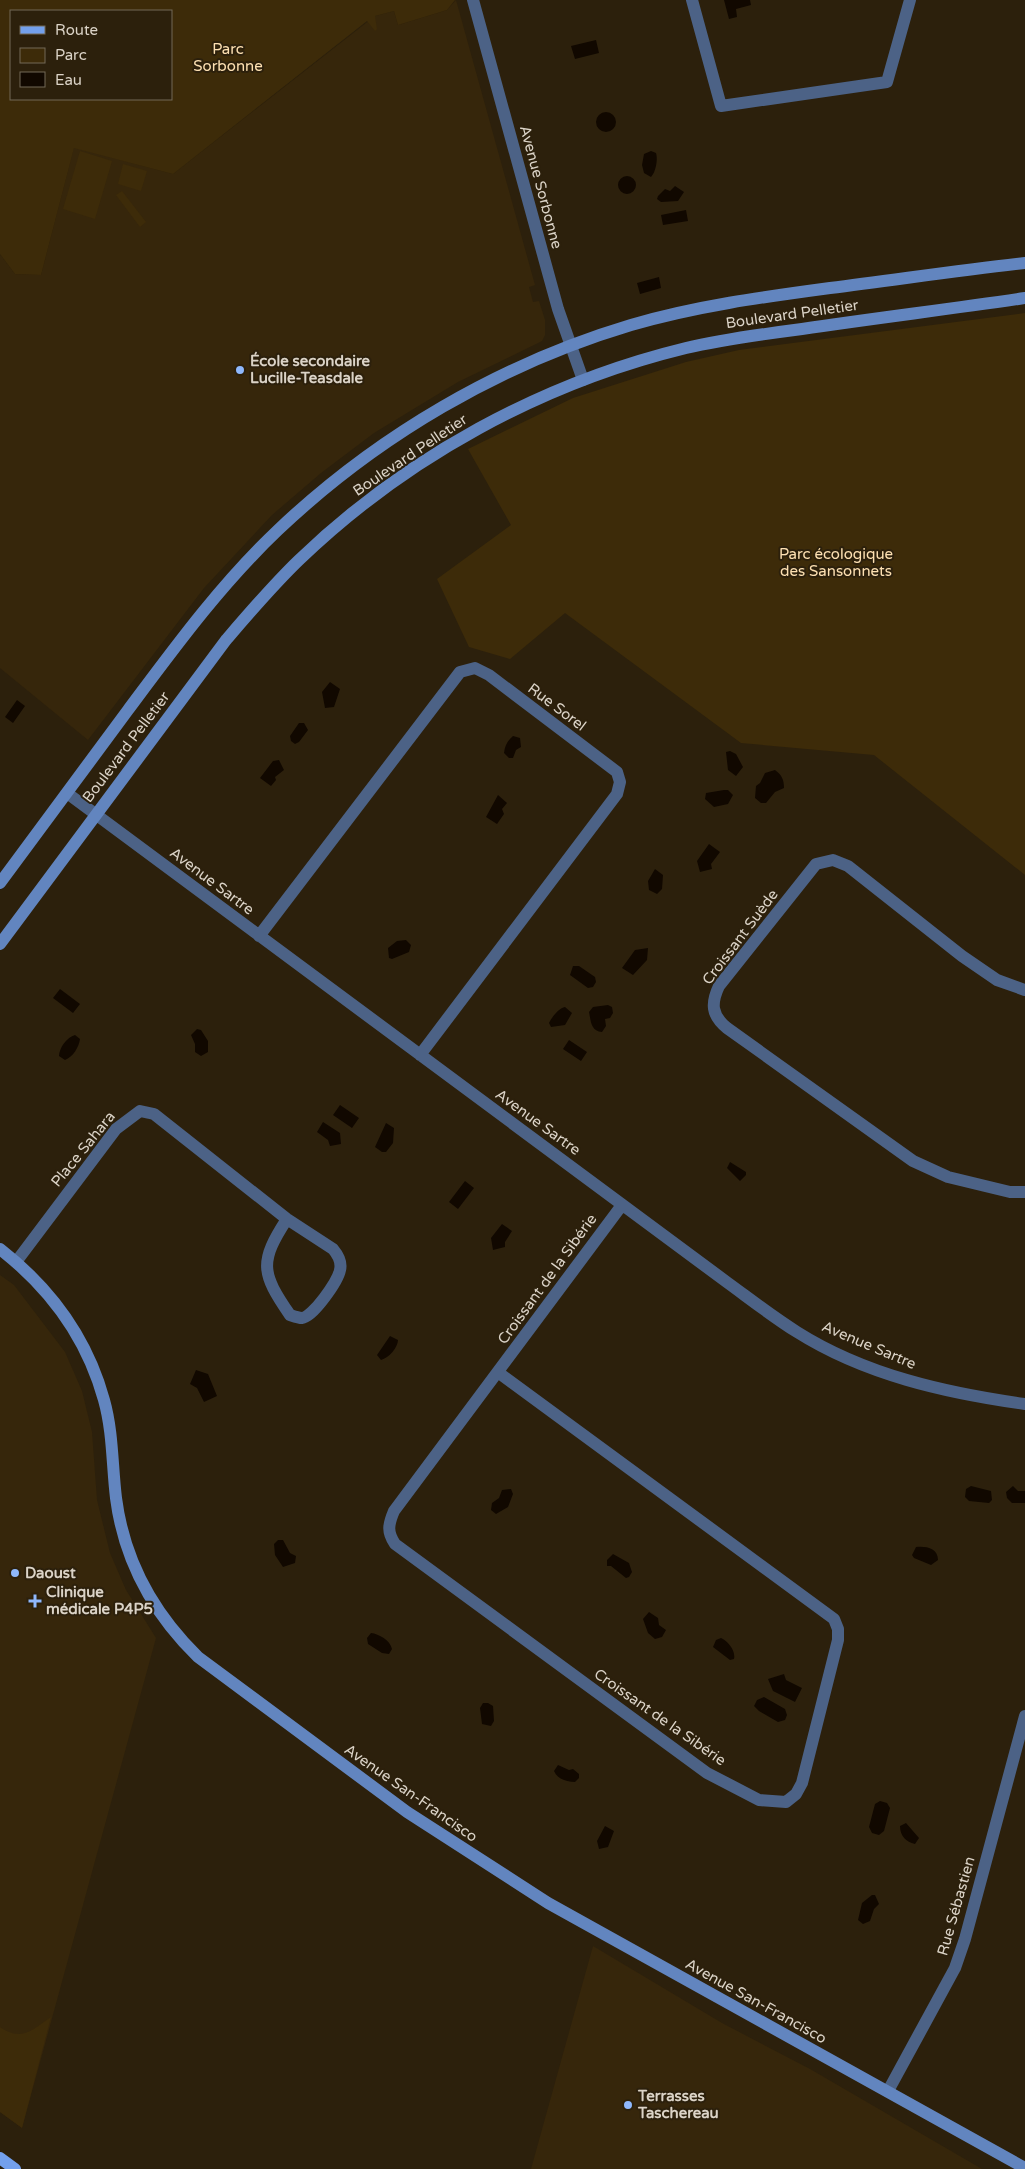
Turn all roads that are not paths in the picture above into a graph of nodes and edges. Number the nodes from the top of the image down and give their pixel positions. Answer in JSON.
{"nodes":[{"id":1,"x":473,"y":0,"type":"edge"},
{"id":2,"x":692,"y":0,"type":"edge"},
{"id":3,"x":910,"y":0,"type":"edge"},
{"id":4,"x":1025,"y":263,"type":"edge"},
{"id":5,"x":1025,"y":298,"type":"edge"},
{"id":6,"x":570,"y":345,"type":"junction"},
{"id":7,"x":583,"y":380,"type":"junction"},
{"id":8,"x":67,"y":793,"type":"junction"},
{"id":9,"x":96,"y":814,"type":"junction"},
{"id":10,"x":0,"y":883,"type":"edge"},
{"id":11,"x":258,"y":936,"type":"junction"},
{"id":12,"x":0,"y":944,"type":"edge"},
{"id":13,"x":1025,"y":990,"type":"edge"},
{"id":14,"x":420,"y":1056,"type":"junction"},
{"id":15,"x":1025,"y":1192,"type":"edge"},
{"id":16,"x":622,"y":1205,"type":"junction"},
{"id":17,"x":287,"y":1219,"type":"junction"},
{"id":18,"x":0,"y":1249,"type":"edge"},
{"id":19,"x":16,"y":1262,"type":"junction"},
{"id":20,"x":499,"y":1373,"type":"junction"},
{"id":21,"x":1025,"y":1404,"type":"edge"},
{"id":22,"x":1025,"y":1716,"type":"edge"},
{"id":23,"x":888,"y":2092,"type":"junction"},
{"id":24,"x":0,"y":2158,"type":"edge"},
{"id":25,"x":1025,"y":2168,"type":"edge"},
{"id":26,"x":15,"y":2169,"type":"edge"}],
"edges":[{"from":1,"to":6,"type":"street","name":"Avenue Sorbonne"},
{"from":2,"to":3,"type":"street"},
{"from":4,"to":6,"type":"street","name":"Boulevard Pelletier"},
{"from":5,"to":7,"type":"street","name":"Boulevard Pelletier"},
{"from":6,"to":7,"type":"street","name":"Avenue Sorbonne"},
{"from":6,"to":8,"type":"street","name":"Boulevard Pelletier"},
{"from":7,"to":9,"type":"street","name":"Boulevard Pelletier"},
{"from":8,"to":9,"type":"street","name":"Avenue Sartre"},
{"from":8,"to":10,"type":"street","name":"Boulevard Pelletier"},
{"from":9,"to":11,"type":"street","name":"Avenue Sartre"},
{"from":9,"to":12,"type":"street","name":"Boulevard Pelletier"},
{"from":11,"to":14,"type":"street","name":"Avenue Sartre"},
{"from":11,"to":14,"type":"street","name":"Rue Sorel"},
{"from":13,"to":15,"type":"street","name":"Croissant Suède"},
{"from":14,"to":16,"type":"street","name":"Avenue Sartre"},
{"from":16,"to":20,"type":"street","name":"Croissant de la Sibérie"},
{"from":16,"to":21,"type":"street","name":"Avenue Sartre"},
{"from":17,"to":17,"type":"street","name":"Place Sahara"},
{"from":17,"to":19,"type":"street","name":"Place Sahara"},
{"from":18,"to":19,"type":"street","name":"Avenue San-Francisco"},
{"from":19,"to":23,"type":"street","name":"Avenue San-Francisco"},
{"from":20,"to":20,"type":"street","name":"Croissant de la Sibérie"},
{"from":22,"to":23,"type":"street","name":"Rue Sébastien"},
{"from":23,"to":25,"type":"street","name":"Avenue San-Francisco"},
{"from":24,"to":26,"type":"main road"}]}
